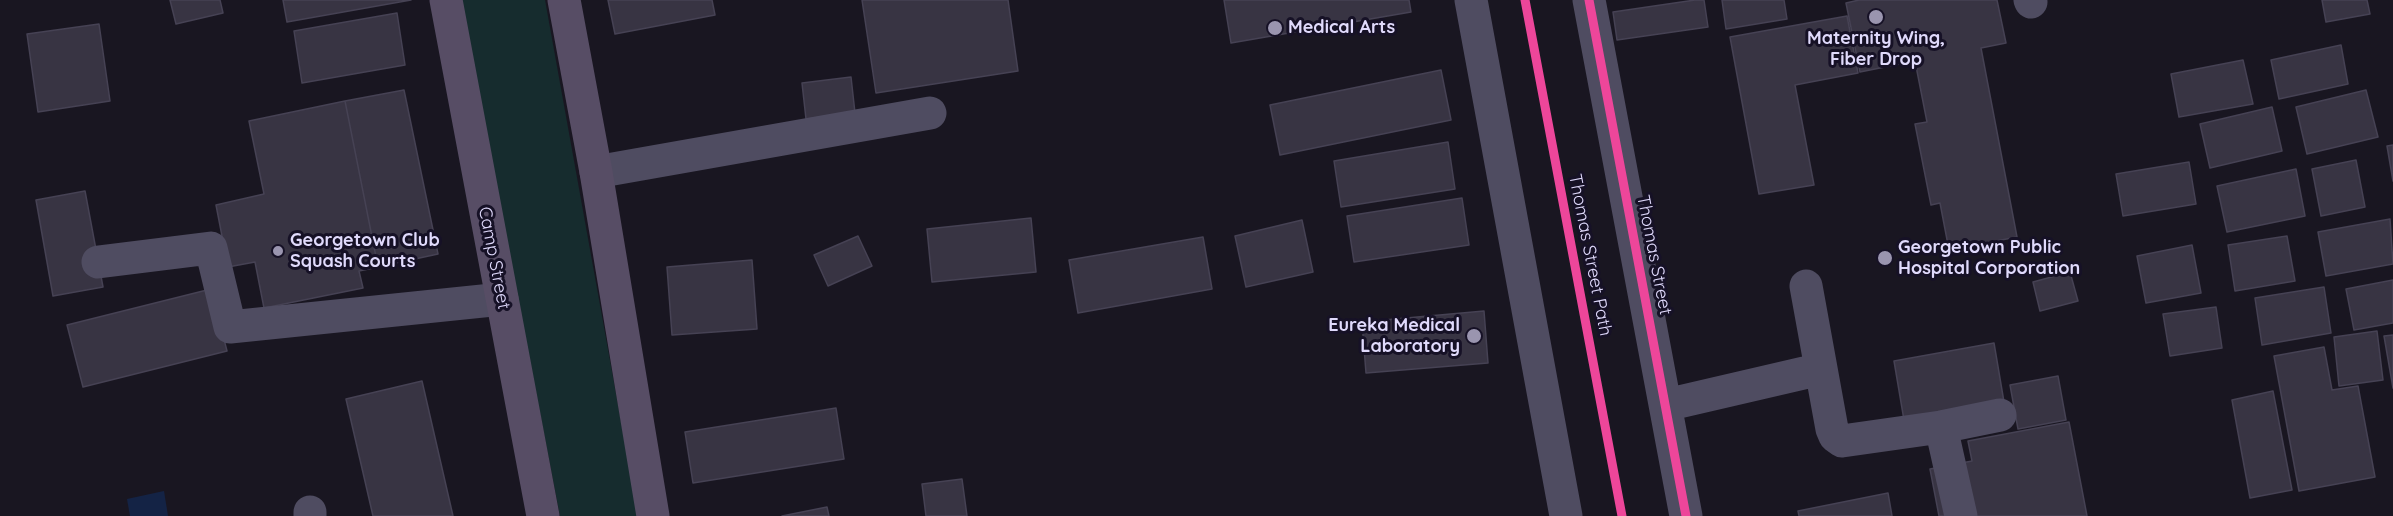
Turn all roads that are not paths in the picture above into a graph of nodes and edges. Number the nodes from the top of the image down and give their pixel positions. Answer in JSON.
{"nodes":[{"id":1,"x":446,"y":0,"type":"edge"},
{"id":2,"x":564,"y":0,"type":"edge"},
{"id":3,"x":1471,"y":0,"type":"edge"},
{"id":4,"x":1589,"y":0,"type":"edge"},
{"id":5,"x":930,"y":113,"type":"dead end"},
{"id":6,"x":596,"y":172,"type":"junction"},
{"id":7,"x":98,"y":262,"type":"dead end"},
{"id":8,"x":1806,"y":286,"type":"dead end"},
{"id":9,"x":502,"y":299,"type":"junction"},
{"id":10,"x":1821,"y":369,"type":"junction"},
{"id":11,"x":1666,"y":405,"type":"junction"},
{"id":12,"x":2000,"y":415,"type":"dead end"},
{"id":13,"x":1941,"y":427,"type":"junction"},
{"id":14,"x":543,"y":516,"type":"edge"},
{"id":15,"x":653,"y":516,"type":"edge"},
{"id":16,"x":1566,"y":516,"type":"edge"},
{"id":17,"x":1686,"y":516,"type":"edge"},
{"id":18,"x":1961,"y":516,"type":"edge"}],
"edges":[{"from":1,"to":9,"type":"main road","name":"Camp Street"},
{"from":2,"to":6,"type":"main road"},
{"from":3,"to":16,"type":"street"},
{"from":4,"to":11,"type":"street","name":"Thomas Street"},
{"from":5,"to":6,"type":"street"},
{"from":6,"to":15,"type":"main road"},
{"from":7,"to":9,"type":"street"},
{"from":8,"to":10,"type":"street"},
{"from":9,"to":14,"type":"main road","name":"Camp Street"},
{"from":10,"to":11,"type":"street"},
{"from":10,"to":13,"type":"street"},
{"from":11,"to":17,"type":"street","name":"Thomas Street"},
{"from":12,"to":13,"type":"street"},
{"from":13,"to":18,"type":"street"}]}
